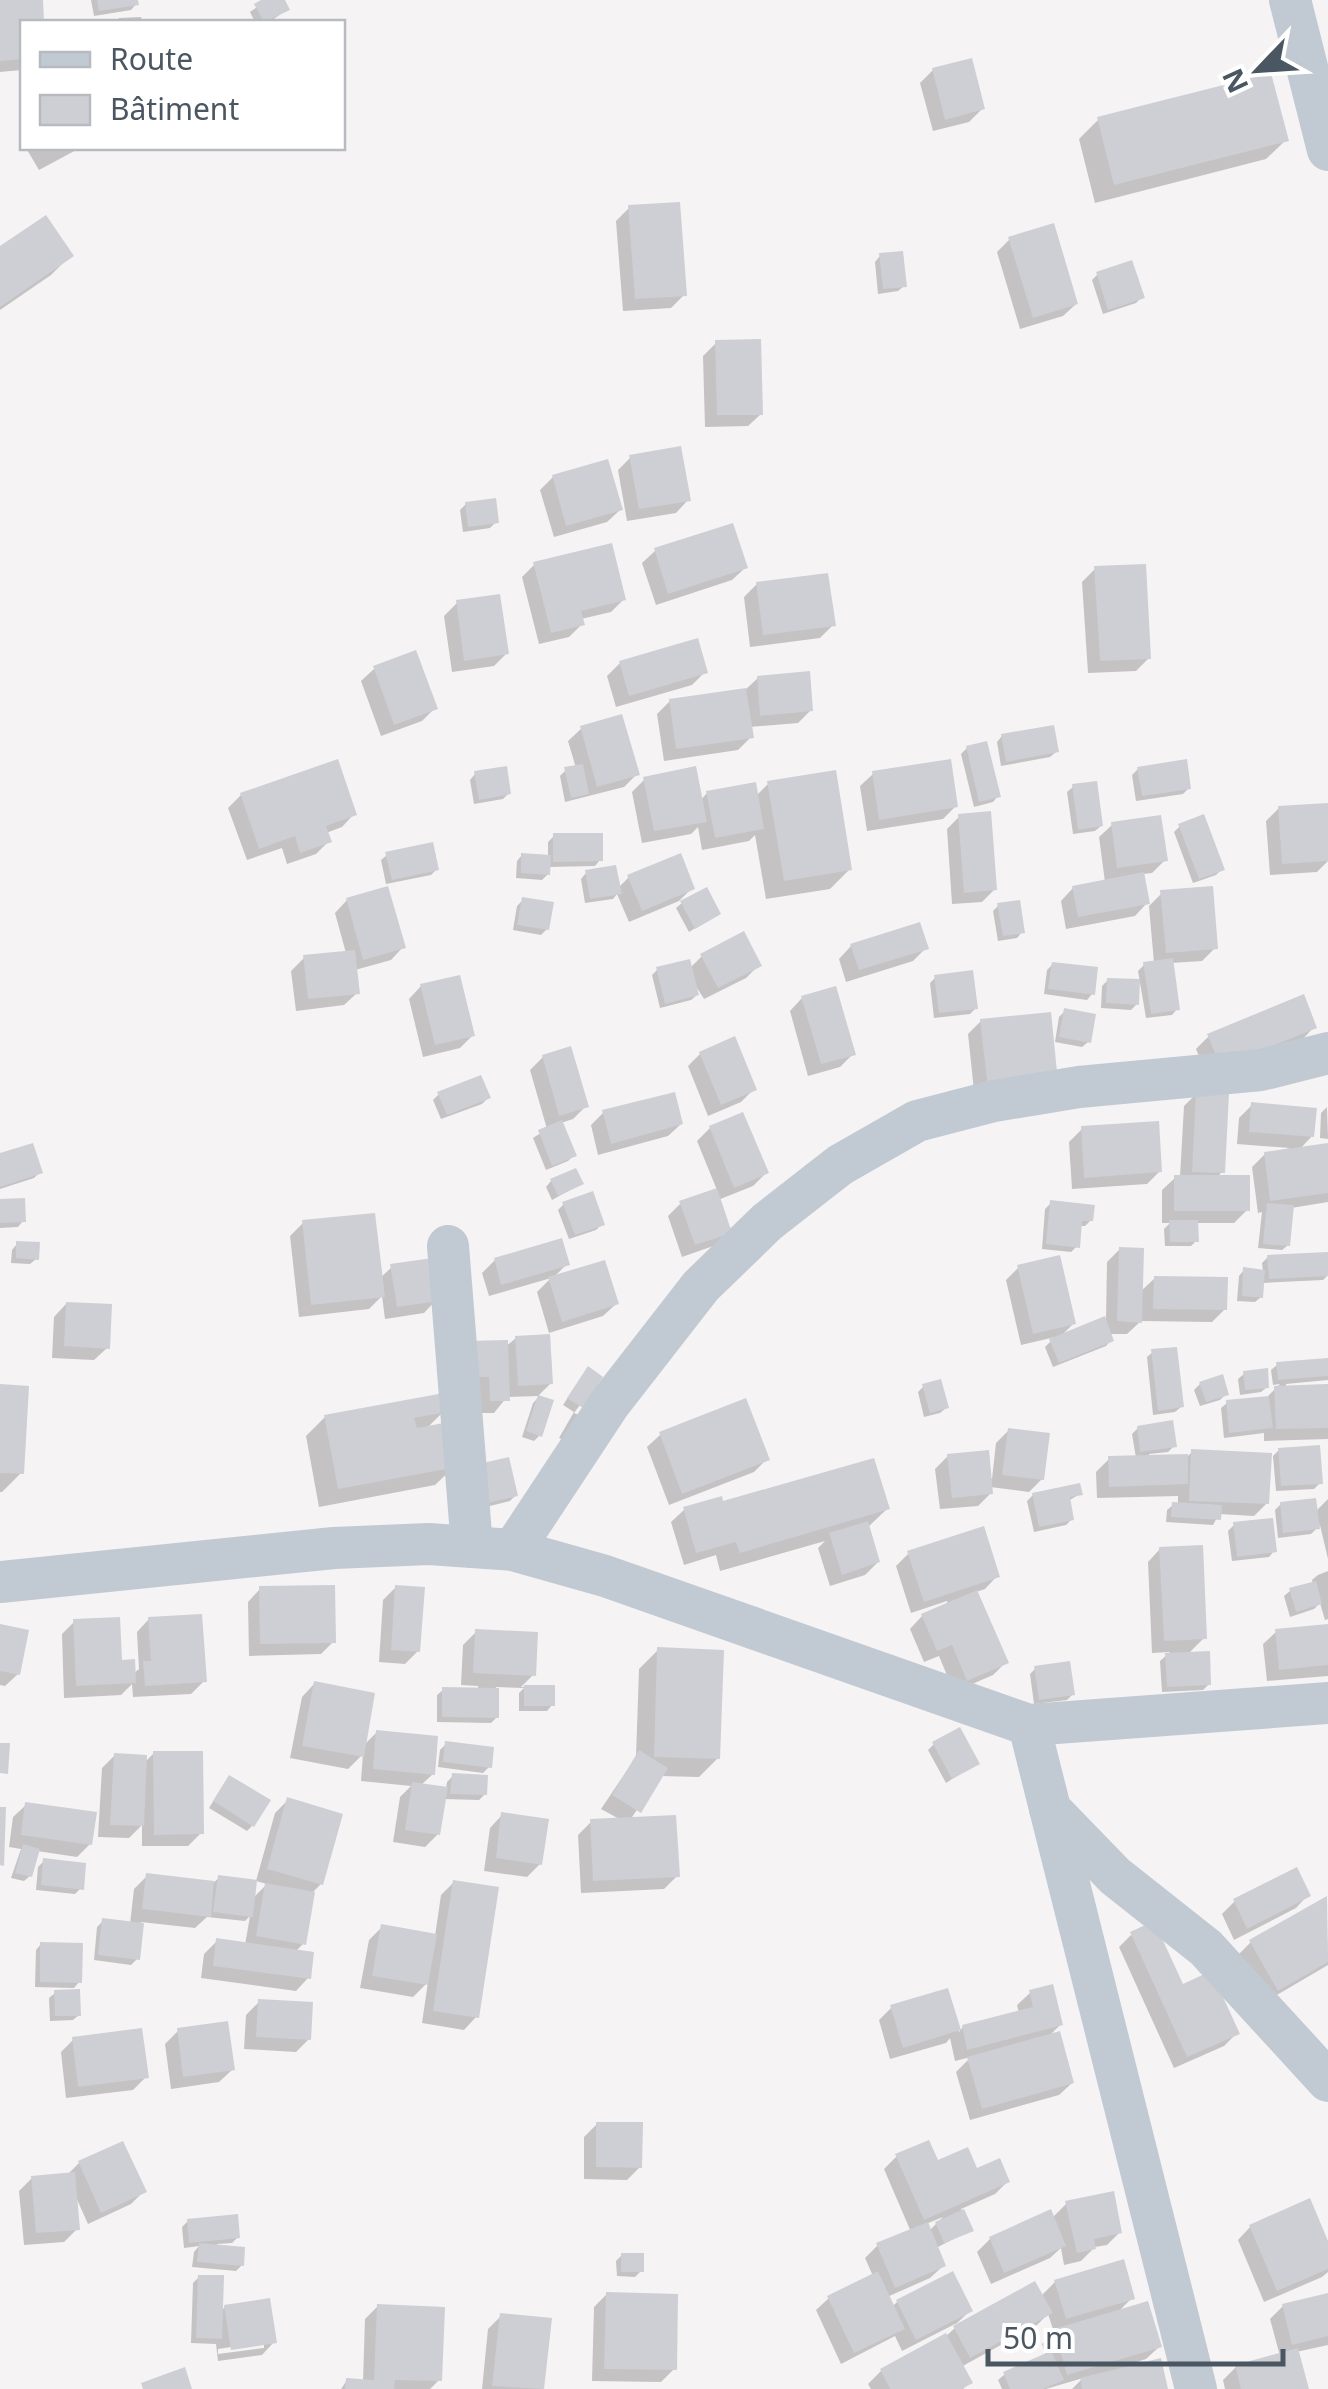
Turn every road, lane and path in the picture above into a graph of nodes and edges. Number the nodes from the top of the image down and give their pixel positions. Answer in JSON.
{"nodes":[{"id":1,"x":1290,"y":0,"type":"edge"},
{"id":2,"x":1328,"y":150,"type":"edge"},
{"id":3,"x":1328,"y":1054,"type":"edge"},
{"id":4,"x":448,"y":1246,"type":"dead end"},
{"id":5,"x":493,"y":1548,"type":"junction"},
{"id":6,"x":0,"y":1582,"type":"edge"},
{"id":7,"x":1328,"y":1703,"type":"edge"},
{"id":8,"x":1029,"y":1725,"type":"junction"},
{"id":9,"x":1050,"y":1808,"type":"junction"},
{"id":10,"x":1328,"y":2080,"type":"edge"},
{"id":11,"x":1196,"y":2389,"type":"edge"}],
"edges":[{"from":1,"to":2,"type":"street"},
{"from":3,"to":5,"type":"street"},
{"from":4,"to":5,"type":"street"},
{"from":5,"to":6,"type":"street"},
{"from":5,"to":8,"type":"street"},
{"from":7,"to":8,"type":"street"},
{"from":8,"to":9,"type":"street"},
{"from":9,"to":10,"type":"street"},
{"from":9,"to":11,"type":"street"}]}
